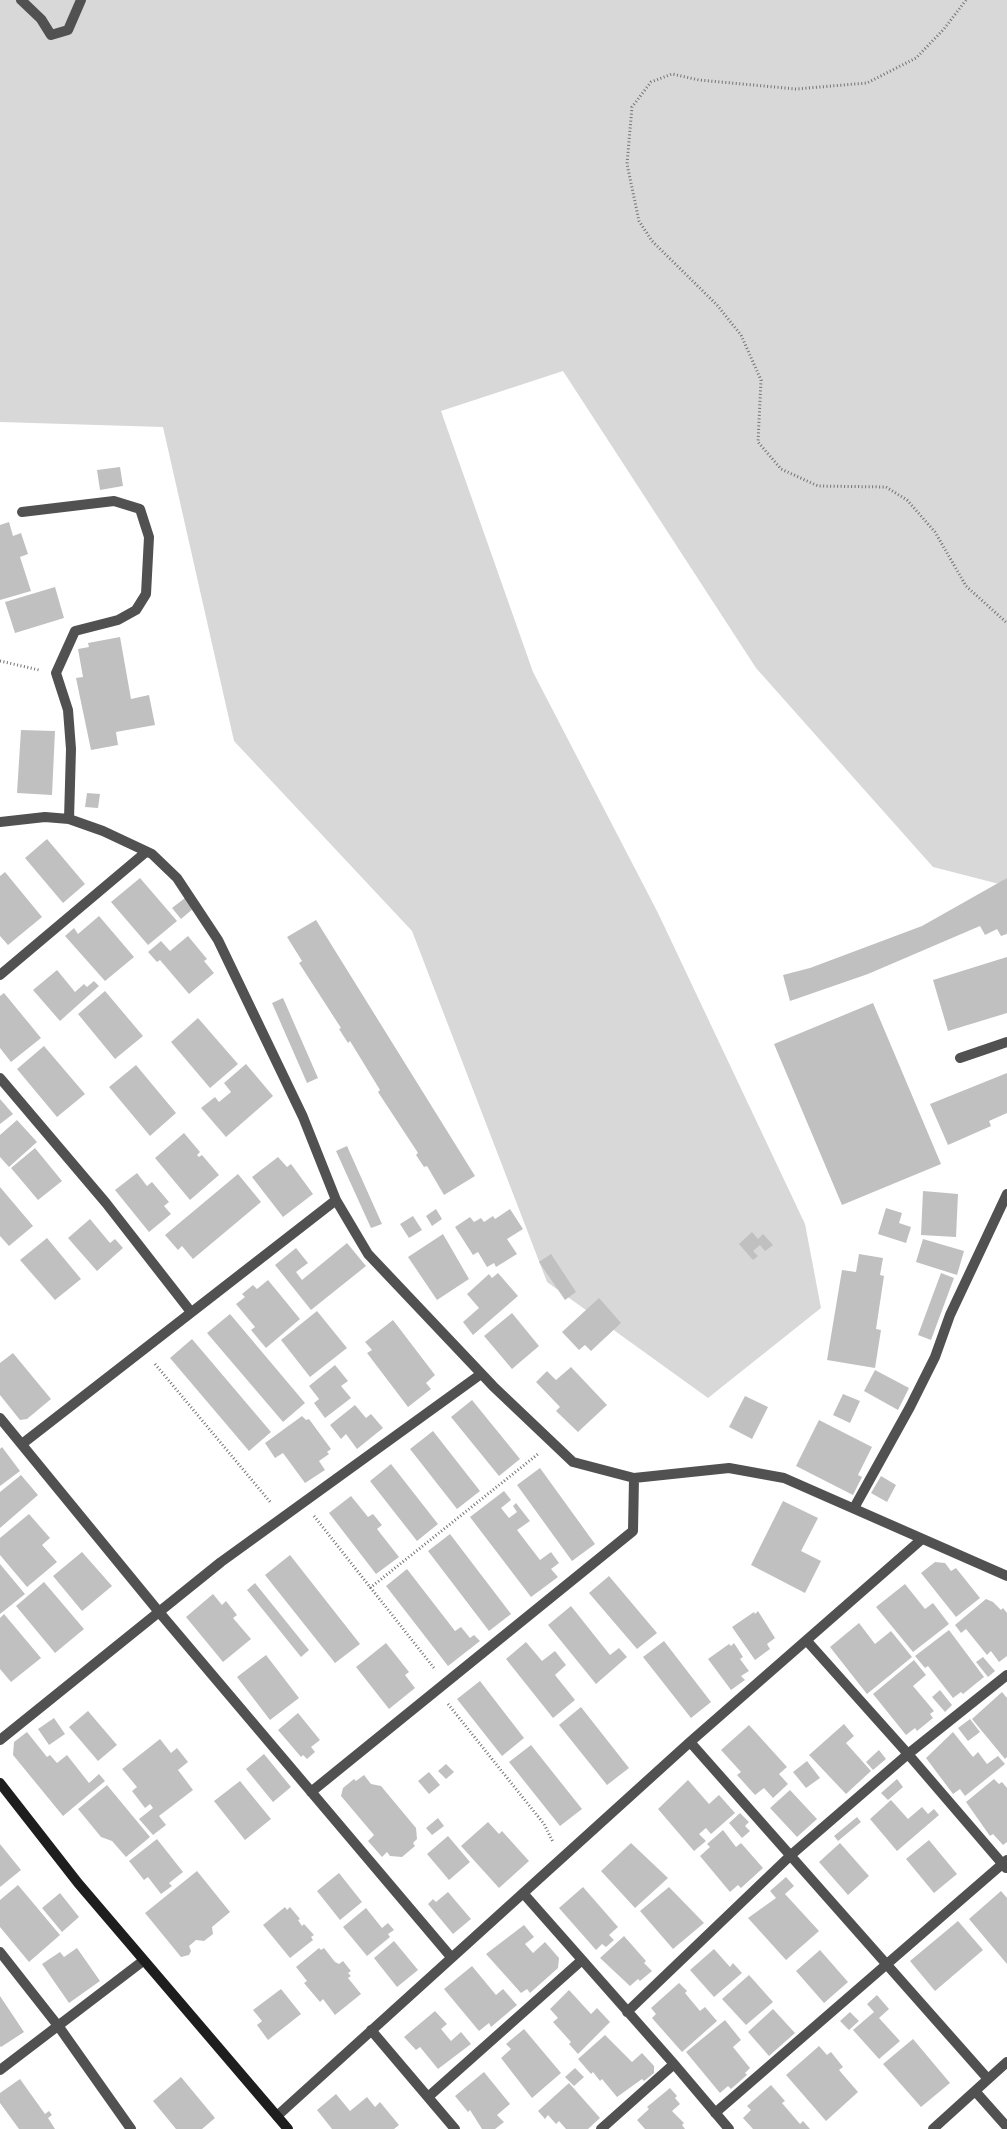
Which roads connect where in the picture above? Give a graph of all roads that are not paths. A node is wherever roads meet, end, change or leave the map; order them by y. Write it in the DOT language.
graph roads {
  1 [pos="20,0"];
  2 [pos="81,0"];
  3 [pos="22,512"];
  4 [pos="69,819"];
  5 [pos="0,822"];
  6 [pos="146,852"];
  7 [pos="0,975"];
  8 [pos="1007,1042"];
  9 [pos="960,1058"];
  10 [pos="0,1078"];
  11 [pos="1007,1194"];
  12 [pos="336,1200"];
  13 [pos="191,1312"];
  14 [pos="481,1374"];
  15 [pos="0,1418"];
  16 [pos="22,1444"];
  17 [pos="634,1478"];
  18 [pos="854,1508"];
  19 [pos="922,1539"];
  20 [pos="1007,1576"];
  21 [pos="159,1612"];
  22 [pos="807,1641"];
  23 [pos="1007,1675"];
  24 [pos="0,1740"];
  25 [pos="690,1742"];
  26 [pos="908,1754"];
  27 [pos="0,1783"];
  28 [pos="311,1792"];
  29 [pos="791,1855"];
  30 [pos="1006,1864"];
  31 [pos="523,1893"];
  32 [pos="0,1952"];
  33 [pos="451,1957"];
  34 [pos="582,1960"];
  35 [pos="144,1961"];
  36 [pos="888,1965"];
  37 [pos="627,2012"];
  38 [pos="59,2027"];
  39 [pos="371,2030"];
  40 [pos="1007,2062"];
  41 [pos="674,2064"];
  42 [pos="0,2070"];
  43 [pos="988,2079"];
  44 [pos="975,2091"];
  45 [pos="428,2097"];
  46 [pos="715,2113"];
  47 [pos="277,2116"];
  48 [pos="1007,2127"];
  49 [pos="131,2129"];
  50 [pos="288,2129"];
  51 [pos="455,2129"];
  52 [pos="601,2129"];
  53 [pos="729,2129"];
  54 [pos="933,2129"];
  1 -- 2 [label="street"];
  3 -- 4 [label="street"];
  4 -- 5 [label="street"];
  4 -- 6 [label="street"];
  6 -- 7 [label="street"];
  6 -- 12 [label="street"];
  8 -- 9 [label="street"];
  10 -- 13 [label="street"];
  11 -- 18 [label="street"];
  12 -- 13 [label="street"];
  12 -- 14 [label="street"];
  13 -- 16 [label="street"];
  14 -- 17 [label="street"];
  14 -- 21 [label="street"];
  15 -- 16 [label="street"];
  16 -- 21 [label="street"];
  17 -- 18 [label="street"];
  17 -- 28 [label="street"];
  18 -- 19 [label="street"];
  19 -- 20 [label="street"];
  19 -- 22 [label="street"];
  21 -- 24 [label="street"];
  21 -- 28 [label="street"];
  22 -- 25 [label="street"];
  22 -- 26 [label="street"];
  23 -- 26 [label="street"];
  25 -- 29 [label="street"];
  25 -- 31 [label="street"];
  26 -- 29 [label="street"];
  26 -- 30 [label="street"];
  27 -- 35 [label="street"];
  28 -- 33 [label="street"];
  29 -- 36 [label="street"];
  29 -- 37 [label="street"];
  30 -- 36 [label="street"];
  31 -- 33 [label="street"];
  31 -- 34 [label="street"];
  32 -- 38 [label="street"];
  33 -- 39 [label="street"];
  34 -- 37 [label="street"];
  34 -- 45 [label="street"];
  35 -- 38 [label="street"];
  35 -- 47 [label="street"];
  36 -- 43 [label="street"];
  36 -- 46 [label="street"];
  37 -- 41 [label="street"];
  38 -- 42 [label="street"];
  38 -- 49 [label="street"];
  39 -- 45 [label="street"];
  39 -- 47 [label="street"];
  40 -- 43 [label="street"];
  41 -- 46 [label="street"];
  41 -- 52 [label="street"];
  43 -- 44 [label="street"];
  44 -- 48 [label="street"];
  44 -- 54 [label="street"];
  45 -- 51 [label="street"];
  46 -- 53 [label="street"];
  47 -- 50 [label="street"];
}
